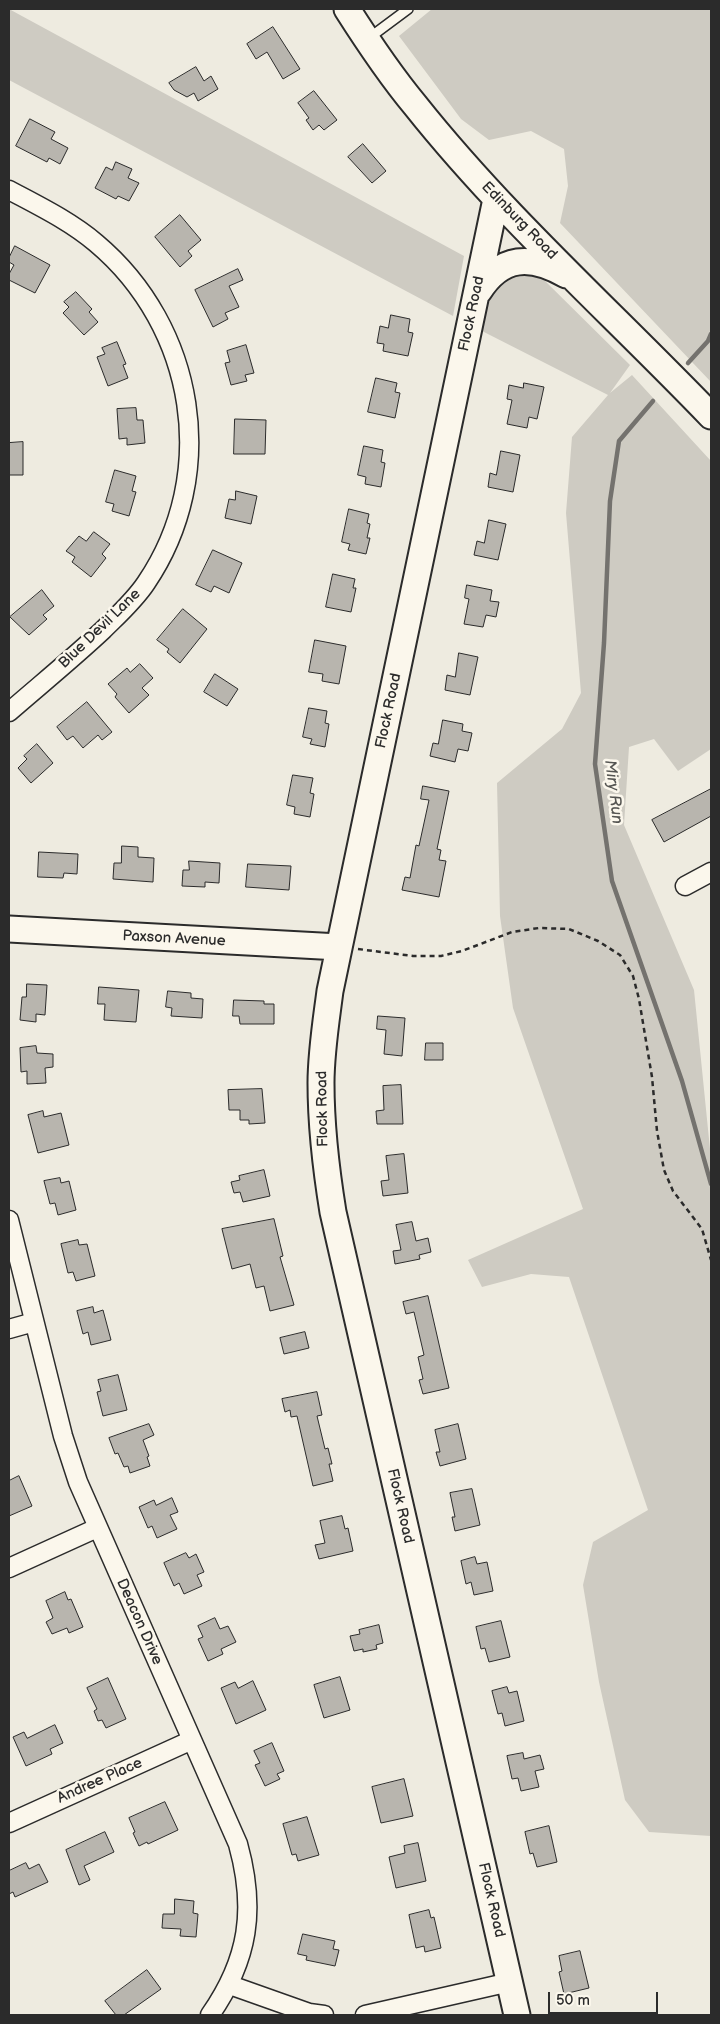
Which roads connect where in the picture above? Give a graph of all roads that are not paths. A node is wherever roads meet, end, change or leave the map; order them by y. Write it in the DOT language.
graph roads {
  1 [pos="348,9"];
  2 [pos="408,9"];
  3 [pos="367,40"];
  4 [pos="9,190"];
  5 [pos="496,199"];
  6 [pos="578,282"];
  7 [pos="477,293"];
  8 [pos="711,416"];
  9 [pos="9,712"];
  10 [pos="711,872"];
  11 [pos="685,886"];
  12 [pos="9,929"];
  13 [pos="339,947"];
  14 [pos="9,1220"];
  15 [pos="34,1322"];
  16 [pos="9,1329"];
  17 [pos="98,1528"];
  18 [pos="9,1568"];
  19 [pos="192,1740"];
  20 [pos="9,1823"];
  21 [pos="510,1982"];
  22 [pos="230,1984"];
  23 [pos="210,2015"];
  24 [pos="324,2015"];
  25 [pos="365,2015"];
  26 [pos="517,2015"];
  1 -- 3 [label="main road, Edinburg Road"];
  2 -- 3 [label="lane"];
  3 -- 5 [label="main road, Edinburg Road"];
  4 -- 9 [label="street, Blue Devil Lane"];
  5 -- 6 [label="main road, Edinburg Road"];
  5 -- 7 [label="main road, Flock Road"];
  6 -- 7 [label="main road"];
  6 -- 8 [label="main road, Edinburg Road"];
  7 -- 13 [label="main road, Flock Road"];
  10 -- 11 [label="street"];
  12 -- 13 [label="main road, Paxson Avenue"];
  13 -- 21 [label="main road, Flock Road"];
  14 -- 15 [label="street, Deacon Drive"];
  15 -- 16 [label="street"];
  15 -- 17 [label="street, Deacon Drive"];
  17 -- 18 [label="street"];
  17 -- 19 [label="street, Deacon Drive"];
  19 -- 20 [label="street, Andree Place"];
  19 -- 22 [label="street, Deacon Drive"];
  21 -- 25 [label="street"];
  21 -- 26 [label="main road, Flock Road"];
  22 -- 23 [label="street, Deacon Drive"];
  22 -- 24 [label="street"];
}
